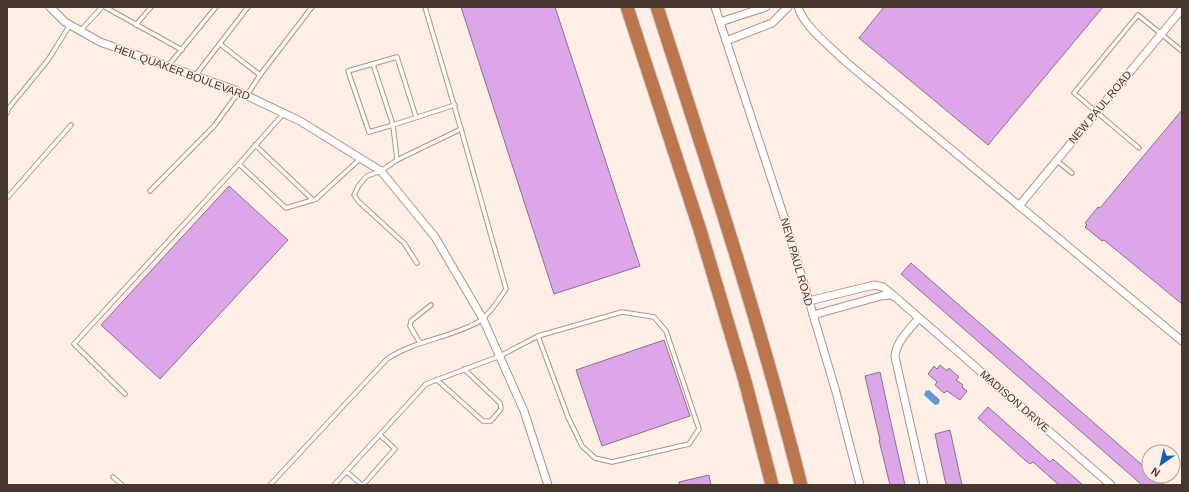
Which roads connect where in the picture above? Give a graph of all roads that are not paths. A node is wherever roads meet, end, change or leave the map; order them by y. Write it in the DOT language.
graph roads {
  1 [pos="50,7"];
  2 [pos="104,7"];
  3 [pos="151,7"];
  4 [pos="216,7"];
  5 [pos="248,7"];
  6 [pos="312,7"];
  7 [pos="425,7"];
  8 [pos="627,7"];
  9 [pos="657,7"];
  10 [pos="715,7"];
  11 [pos="766,7"];
  12 [pos="788,7"];
  13 [pos="798,7"];
  14 [pos="1182,9"];
  15 [pos="720,22"];
  16 [pos="70,25"];
  17 [pos="136,25"];
  18 [pos="80,30"];
  19 [pos="1161,34"];
  20 [pos="726,41"];
  21 [pos="220,44"];
  22 [pos="182,50"];
  23 [pos="1182,51"];
  24 [pos="373,64"];
  25 [pos="168,66"];
  26 [pos="260,75"];
  27 [pos="195,76"];
  28 [pos="239,92"];
  29 [pos="247,95"];
  30 [pos="455,105"];
  31 [pos="7,113"];
  32 [pos="284,113"];
  33 [pos="1096,113"];
  34 [pos="416,117"];
  35 [pos="71,125"];
  36 [pos="393,125"];
  37 [pos="461,129"];
  38 [pos="255,145"];
  39 [pos="1139,148"];
  40 [pos="361,158"];
  41 [pos="397,160"];
  42 [pos="1056,160"];
  43 [pos="239,164"];
  44 [pos="381,170"];
  45 [pos="1072,173"];
  46 [pos="150,191"];
  47 [pos="7,198"];
  48 [pos="313,200"];
  49 [pos="1019,206"];
  50 [pos="417,263"];
  51 [pos="846,291"];
  52 [pos="894,296"];
  53 [pos="809,301"];
  54 [pos="850,304"];
  55 [pos="431,305"];
  56 [pos="813,315"];
  57 [pos="919,318"];
  58 [pos="483,319"];
  59 [pos="538,336"];
  60 [pos="1182,341"];
  61 [pos="420,343"];
  62 [pos="500,356"];
  63 [pos="464,369"];
  64 [pos="437,380"];
  65 [pos="125,394"];
  66 [pos="380,435"];
  67 [pos="347,472"];
  68 [pos="114,477"];
  69 [pos="122,485"];
  70 [pos="270,485"];
  71 [pos="334,485"];
  72 [pos="363,485"];
  73 [pos="548,485"];
  74 [pos="772,485"];
  75 [pos="801,485"];
  76 [pos="860,485"];
  77 [pos="924,485"];
  78 [pos="1111,485"];
  1 -- 16 [label="street, HEIL QUAKER BOULEVARD"];
  2 -- 17 [label="lane"];
  2 -- 18 [label="lane"];
  3 -- 17 [label="lane"];
  4 -- 22 [label="lane"];
  5 -- 21 [label="lane"];
  6 -- 26 [label="lane"];
  7 -- 30 [label="lane"];
  8 -- 74 [label="highway"];
  9 -- 75 [label="highway"];
  10 -- 15 [label="street, NEW PAUL ROAD"];
  11 -- 15 [label="street"];
  12 -- 20 [label="street"];
  13 -- 49 [label="street"];
  14 -- 19 [label="street, NEW PAUL ROAD"];
  15 -- 20 [label="street, NEW PAUL ROAD"];
  16 -- 18 [label="street, HEIL QUAKER BOULEVARD"];
  16 -- 31 [label="lane"];
  17 -- 22 [label="lane"];
  18 -- 25 [label="street, HEIL QUAKER BOULEVARD"];
  19 -- 23 [label="lane"];
  19 -- 33 [label="street, NEW PAUL ROAD"];
  19 -- 33 [label="lane"];
  20 -- 53 [label="street, NEW PAUL ROAD"];
  21 -- 26 [label="lane"];
  21 -- 27 [label="lane"];
  22 -- 25 [label="lane"];
  24 -- 34 [label="lane"];
  24 -- 36 [label="lane"];
  24 -- 36 [label="lane"];
  25 -- 27 [label="street, HEIL QUAKER BOULEVARD"];
  26 -- 29 [label="lane"];
  27 -- 28 [label="street, HEIL QUAKER BOULEVARD"];
  28 -- 29 [label="street, HEIL QUAKER BOULEVARD"];
  28 -- 46 [label="lane"];
  29 -- 32 [label="street, HEIL QUAKER BOULEVARD"];
  30 -- 34 [label="lane"];
  30 -- 37 [label="lane"];
  32 -- 38 [label="lane"];
  32 -- 40 [label="street, HEIL QUAKER BOULEVARD"];
  33 -- 39 [label="lane"];
  33 -- 42 [label="street, NEW PAUL ROAD"];
  34 -- 36 [label="lane"];
  35 -- 47 [label="lane"];
  36 -- 41 [label="lane"];
  37 -- 41 [label="lane"];
  37 -- 58 [label="lane"];
  38 -- 43 [label="lane"];
  38 -- 48 [label="lane"];
  40 -- 44 [label="street, HEIL QUAKER BOULEVARD"];
  40 -- 48 [label="lane"];
  41 -- 44 [label="lane"];
  42 -- 45 [label="lane"];
  42 -- 49 [label="street, NEW PAUL ROAD"];
  43 -- 48 [label="lane"];
  43 -- 65 [label="lane"];
  44 -- 50 [label="lane"];
  44 -- 58 [label="street, HEIL QUAKER BOULEVARD"];
  49 -- 60 [label="street"];
  51 -- 52 [label="street, MADISON DRIVE"];
  51 -- 53 [label="street, MADISON DRIVE"];
  51 -- 54 [label="street"];
  52 -- 54 [label="street"];
  52 -- 57 [label="street, MADISON DRIVE"];
  53 -- 56 [label="street, NEW PAUL ROAD"];
  54 -- 56 [label="street"];
  55 -- 61 [label="lane"];
  56 -- 76 [label="street, NEW PAUL ROAD"];
  57 -- 77 [label="street"];
  57 -- 78 [label="street, MADISON DRIVE"];
  58 -- 61 [label="lane"];
  58 -- 62 [label="street, HEIL QUAKER BOULEVARD"];
  59 -- 59 [label="lane"];
  59 -- 62 [label="lane"];
  61 -- 70 [label="lane"];
  62 -- 63 [label="lane"];
  62 -- 73 [label="street, HEIL QUAKER BOULEVARD"];
  63 -- 64 [label="lane"];
  63 -- 64 [label="lane"];
  64 -- 66 [label="lane"];
  66 -- 67 [label="lane"];
  66 -- 72 [label="lane"];
  67 -- 71 [label="lane"];
  67 -- 72 [label="lane"];
  68 -- 69 [label="lane"];
}
